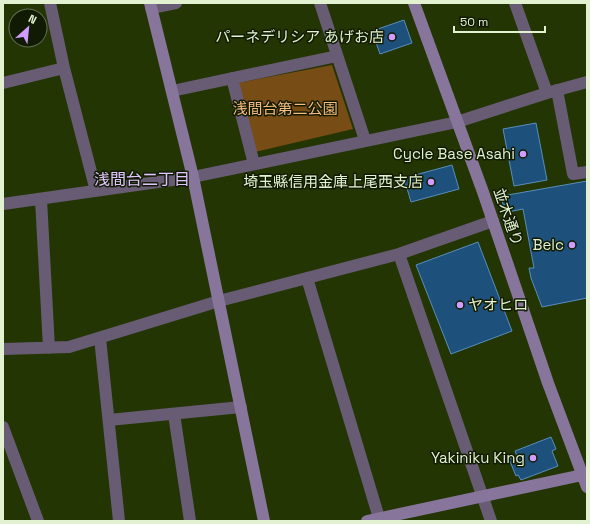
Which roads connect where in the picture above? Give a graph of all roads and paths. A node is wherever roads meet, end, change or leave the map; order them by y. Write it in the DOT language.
graph roads {
  1 [pos="50,3"];
  2 [pos="176,3"];
  3 [pos="320,3"];
  4 [pos="414,3"];
  5 [pos="515,3"];
  6 [pos="151,6"];
  7 [pos="337,56"];
  8 [pos="64,68"];
  9 [pos="232,78"];
  10 [pos="587,82"];
  11 [pos="3,83"];
  12 [pos="172,91"];
  13 [pos="552,92"];
  14 [pos="457,122"];
  15 [pos="365,140"];
  16 [pos="254,164"];
  17 [pos="587,172"];
  18 [pos="193,177"];
  19 [pos="96,191"];
  20 [pos="41,199"];
  21 [pos="3,204"];
  22 [pos="493,221"];
  23 [pos="399,254"];
  24 [pos="307,278"];
  25 [pos="219,301"];
  26 [pos="100,338"];
  27 [pos="49,348"];
  28 [pos="3,349"];
  29 [pos="241,407"];
  30 [pos="174,414"];
  31 [pos="109,420"];
  32 [pos="3,427"];
  33 [pos="585,474"];
  34 [pos="587,487"];
  35 [pos="482,496"];
  36 [pos="373,520"];
  37 [pos="38,521"];
  38 [pos="119,521"];
  39 [pos="190,521"];
  40 [pos="264,521"];
  41 [pos="491,521"];
  1 -- 8 [label="street"];
  2 -- 6 [label="street"];
  3 -- 7 [label="street"];
  4 -- 14 [label="street, 並木通り"];
  5 -- 13 [label="street"];
  6 -- 12 [label="street"];
  7 -- 9 [label="street"];
  7 -- 15 [label="street"];
  8 -- 11 [label="street"];
  8 -- 19 [label="street"];
  9 -- 12 [label="street"];
  9 -- 16 [label="street"];
  10 -- 13 [label="street"];
  12 -- 18 [label="street"];
  13 -- 14 [label="street"];
  13 -- 17 [label="street"];
  14 -- 15 [label="street"];
  14 -- 22 [label="street, 並木通り"];
  15 -- 16 [label="street"];
  16 -- 18 [label="street"];
  18 -- 19 [label="street"];
  18 -- 25 [label="street"];
  19 -- 20 [label="street"];
  20 -- 21 [label="street"];
  20 -- 27 [label="street"];
  22 -- 23 [label="street"];
  22 -- 33 [label="street, 並木通り"];
  23 -- 24 [label="street"];
  23 -- 35 [label="street"];
  24 -- 25 [label="street"];
  24 -- 36 [label="street"];
  25 -- 26 [label="street"];
  25 -- 29 [label="street"];
  26 -- 27 [label="street"];
  26 -- 31 [label="street"];
  27 -- 28 [label="street"];
  29 -- 30 [label="street"];
  29 -- 40 [label="street"];
  30 -- 31 [label="street"];
  30 -- 39 [label="street"];
  31 -- 38 [label="street"];
  32 -- 37 [label="street"];
  33 -- 34 [label="street, 並木通り"];
  33 -- 35 [label="street"];
  35 -- 36 [label="street"];
  35 -- 41 [label="street"];
}
